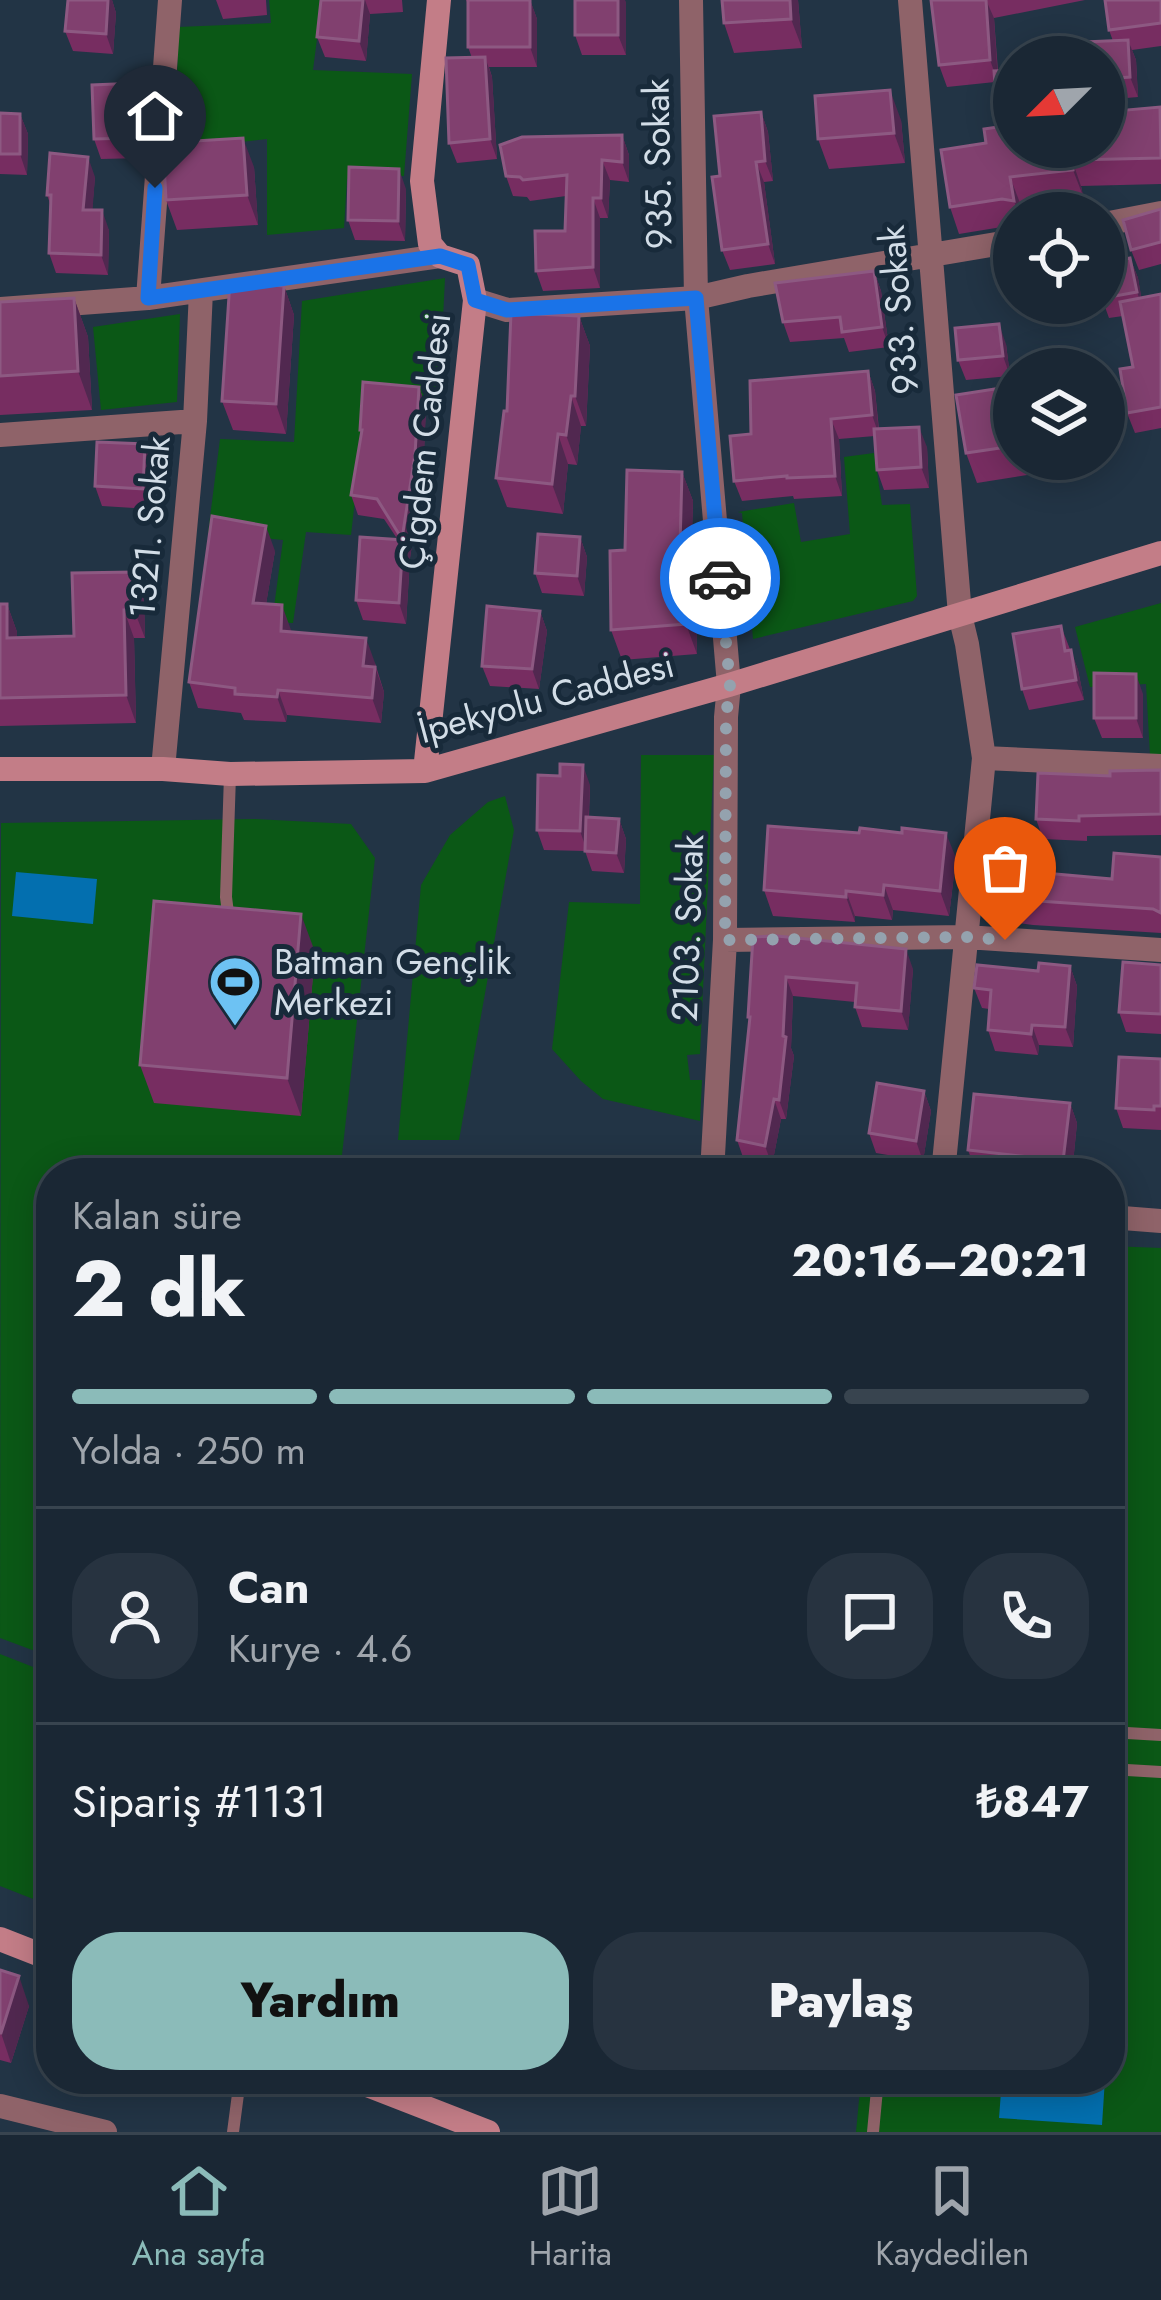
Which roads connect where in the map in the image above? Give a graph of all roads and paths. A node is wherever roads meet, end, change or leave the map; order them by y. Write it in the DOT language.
graph roads {
  1 [pos="170,0"];
  2 [pos="440,0"];
  3 [pos="691,0"];
  4 [pos="910,0"];
  5 [pos="1161,214"];
  6 [pos="1125,220"];
  7 [pos="993,245"];
  8 [pos="440,256"];
  9 [pos="929,257"];
  10 [pos="201,291"];
  11 [pos="148,298"];
  12 [pos="696,298"];
  13 [pos="475,300"];
  14 [pos="0,309"];
  15 [pos="195,421"];
  16 [pos="0,435"];
  17 [pos="1161,553"];
  18 [pos="960,615"];
  19 [pos="730,685"];
  20 [pos="985,758"];
  21 [pos="1161,766"];
  22 [pos="0,769"];
  23 [pos="163,770"];
  24 [pos="425,771"];
  25 [pos="230,774"];
  26 [pos="242,920"];
  27 [pos="966,937"];
  28 [pos="725,940"];
  29 [pos="1161,950"];
  30 [pos="713,1158"];
  31 [pos="944,1158"];
  32 [pos="1125,1218"];
  33 [pos="1161,1222"];
  34 [pos="1125,1733"];
  35 [pos="1161,1735"];
  36 [pos="1125,1770"];
  37 [pos="1161,1772"];
  38 [pos="0,1939"];
  39 [pos="36,1953"];
  40 [pos="238,2094"];
  41 [pos="390,2094"];
  42 [pos="877,2094"];
  43 [pos="0,2105"];
  44 [pos="105,2132"];
  45 [pos="233,2132"];
  46 [pos="488,2132"];
  47 [pos="873,2132"];
  1 -- 11 [label="street"];
  2 -- 8 [label="street, Çigdem Caddesi"];
  3 -- 12 [label="street, 935. Sokak"];
  4 -- 9 [label="street, 933. Sokak"];
  5 -- 6 [label="street"];
  7 -- 9 [label="street"];
  8 -- 10 [label="street"];
  8 -- 13 [label="street, Çigdem Caddesi"];
  9 -- 12 [label="street"];
  9 -- 18 [label="street, 933. Sokak"];
  10 -- 11 [label="street"];
  10 -- 15 [label="street, 1321. Sokak"];
  11 -- 14 [label="street"];
  12 -- 13 [label="street"];
  12 -- 19 [label="street, 935. Sokak"];
  13 -- 24 [label="street, Çigdem Caddesi"];
  15 -- 16 [label="street"];
  15 -- 23 [label="street, 1321. Sokak"];
  17 -- 18 [label="street, İpekyolu Caddesi"];
  18 -- 19 [label="street, İpekyolu Caddesi"];
  18 -- 20 [label="street, 933. Sokak"];
  19 -- 24 [label="street, İpekyolu Caddesi"];
  19 -- 28 [label="street, 2103. Sokak"];
  20 -- 21 [label="street"];
  20 -- 27 [label="street, 933. Sokak"];
  22 -- 23 [label="street, İpekyolu Caddesi"];
  23 -- 25 [label="street, İpekyolu Caddesi"];
  24 -- 25 [label="street, İpekyolu Caddesi"];
  25 -- 26 [label="lane"];
  27 -- 28 [label="street"];
  27 -- 29 [label="street"];
  27 -- 31 [label="street, 933. Sokak"];
  28 -- 30 [label="street, 2103. Sokak"];
  32 -- 33 [label="street"];
  34 -- 35 [label="lane"];
  36 -- 37 [label="lane"];
  38 -- 39 [label="street"];
  40 -- 45 [label="lane"];
  41 -- 46 [label="street"];
  42 -- 47 [label="lane"];
  43 -- 44 [label="street"];
}
